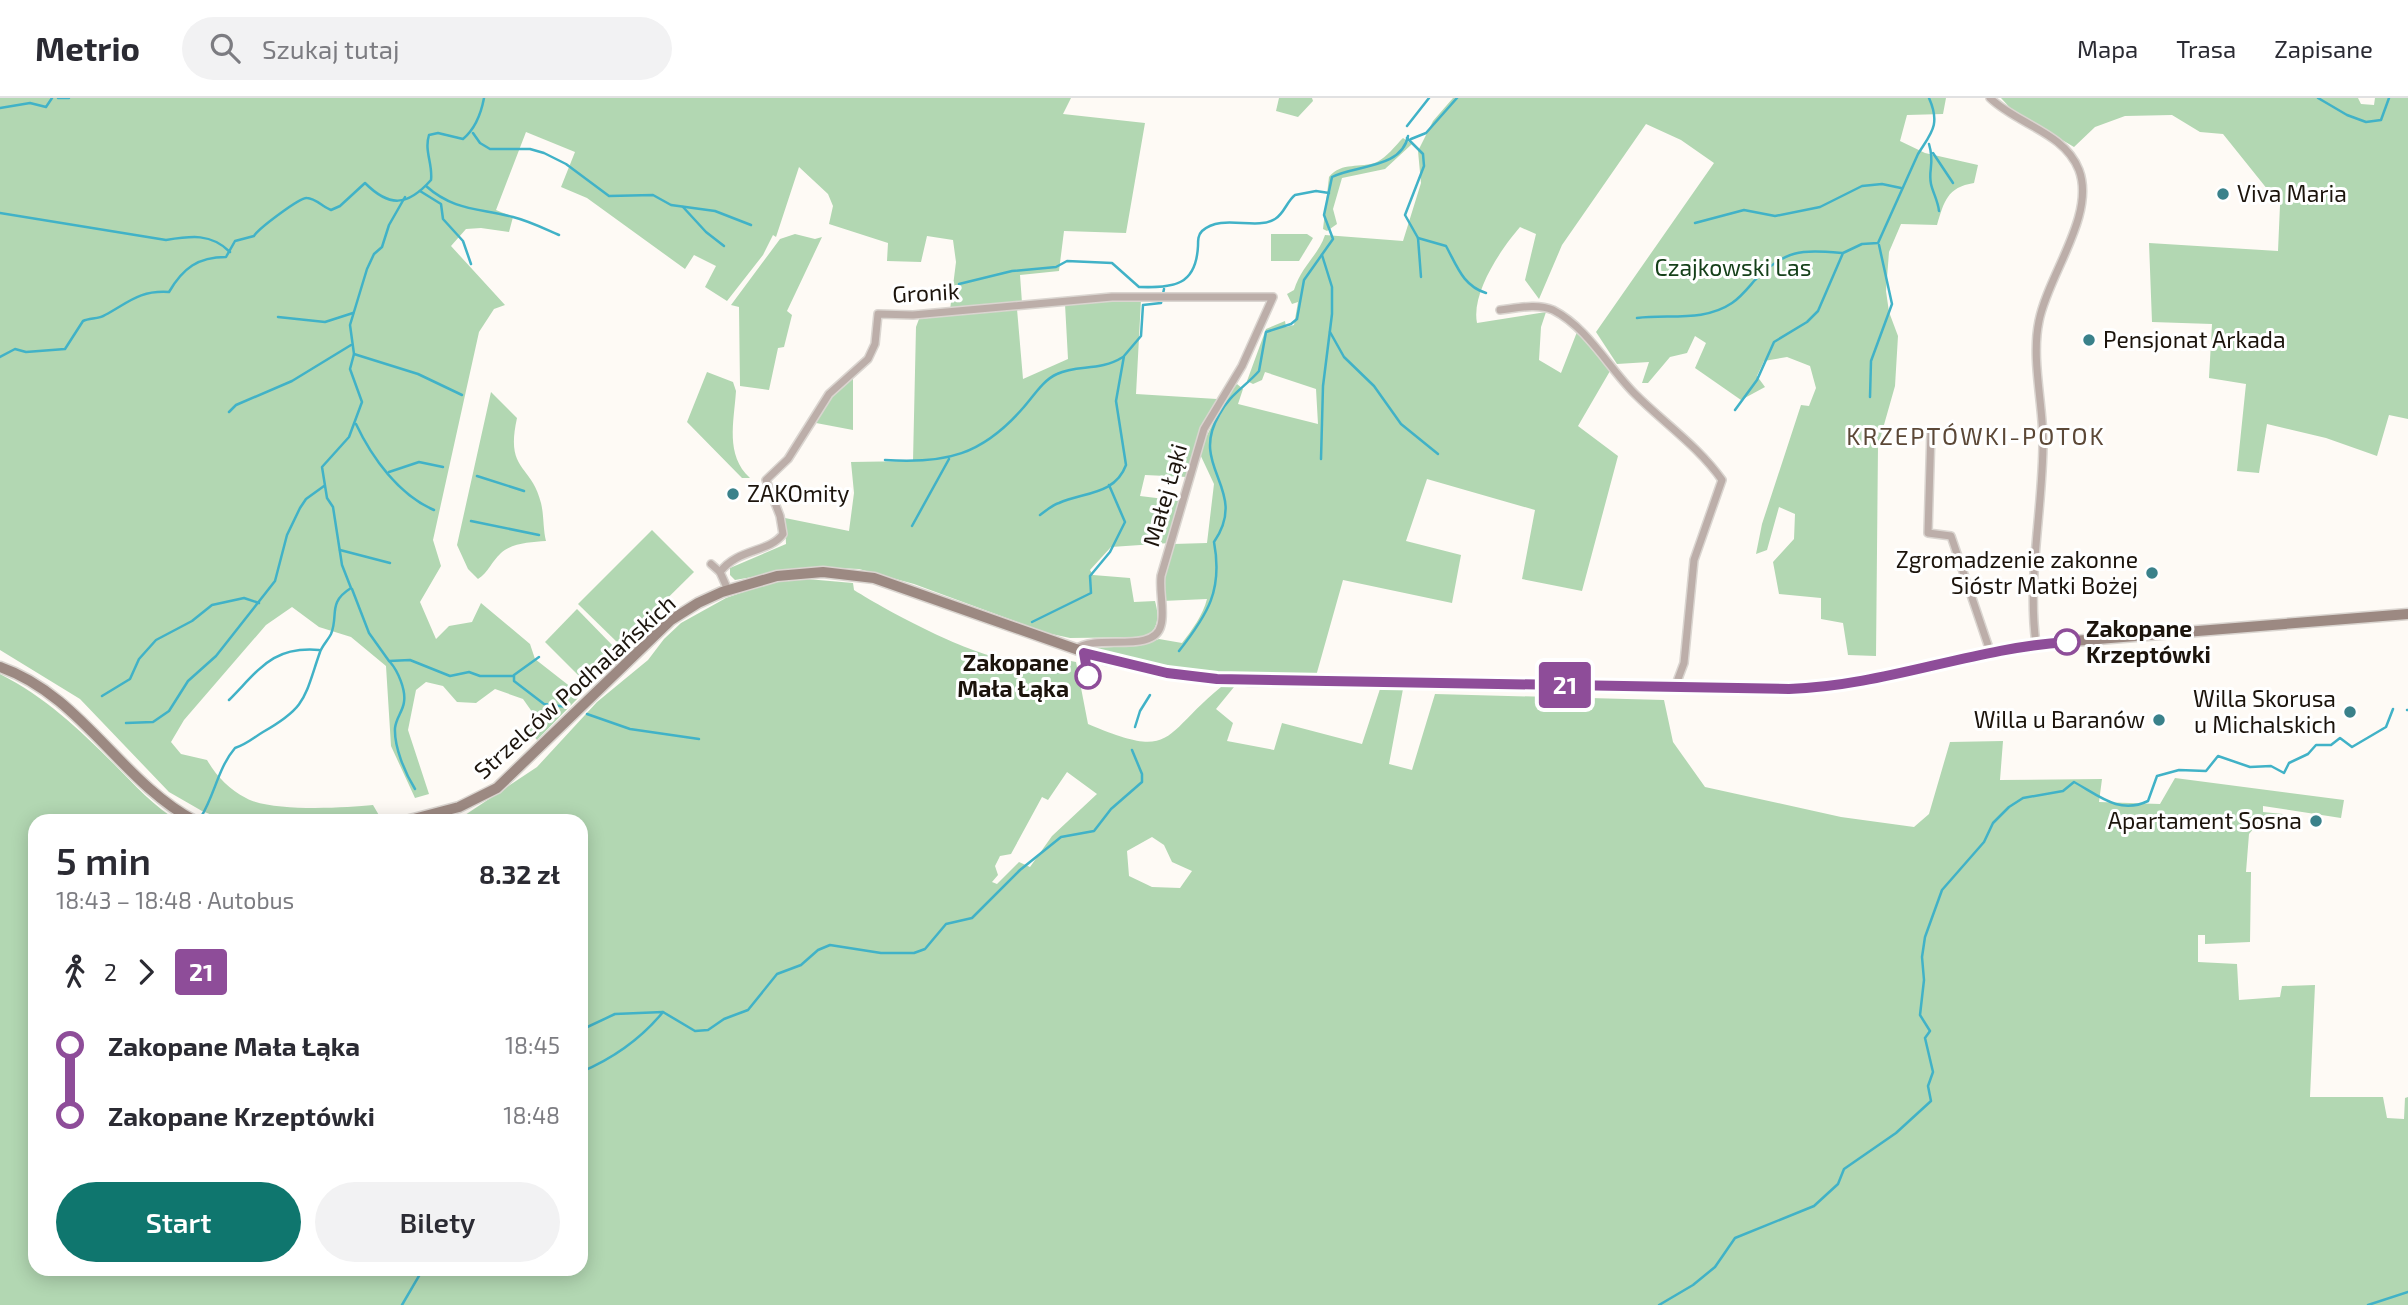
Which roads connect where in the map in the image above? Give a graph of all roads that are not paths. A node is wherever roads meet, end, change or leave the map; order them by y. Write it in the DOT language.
graph roads {
  1 [pos="1990,98"];
  2 [pos="1273,297"];
  3 [pos="1500,310"];
  4 [pos="1931,430"];
  5 [pos="711,564"];
  6 [pos="720,572"];
  7 [pos="728,590"];
  8 [pos="2408,614"];
  9 [pos="2036,644"];
  10 [pos="1076,649"];
  11 [pos="1990,651"];
  12 [pos="0,667"];
  13 [pos="1675,687"];
  14 [pos="184,814"];
  15 [pos="432,814"];
  1 -- 9 [label="street"];
  2 -- 6 [label="street, Gronik"];
  2 -- 10 [label="street, Małej Łąki"];
  3 -- 13 [label="street"];
  4 -- 11 [label="street"];
  5 -- 6 [label="street"];
  6 -- 7 [label="street"];
  7 -- 10 [label="main road, Strzelców Podhalańskich"];
  7 -- 15 [label="main road, Strzelców Podhalańskich"];
  8 -- 9 [label="main road, Strzelców Podhalańskich"];
  9 -- 11 [label="main road, Strzelców Podhalańskich"];
  10 -- 13 [label="main road, Strzelców Podhalańskich"];
  11 -- 13 [label="main road, Strzelców Podhalańskich"];
  12 -- 14 [label="main road"];
}
